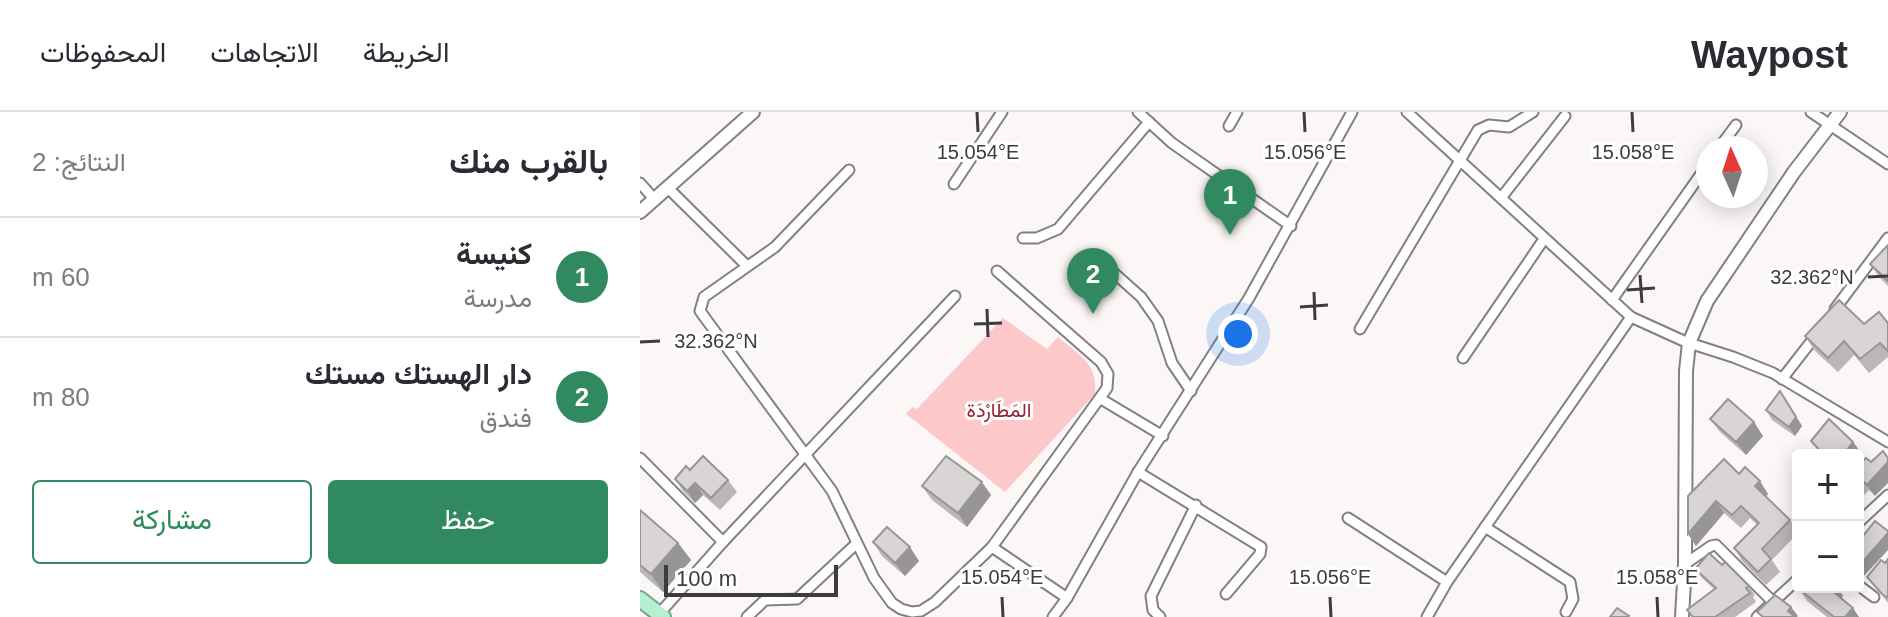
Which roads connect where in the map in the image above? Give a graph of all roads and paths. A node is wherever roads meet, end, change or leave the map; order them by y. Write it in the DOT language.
graph roads {
  1 [pos="753,112"];
  2 [pos="1002,112"];
  3 [pos="1138,112"];
  4 [pos="1237,112"];
  5 [pos="1352,112"];
  6 [pos="1407,112"];
  7 [pos="1533,112"];
  8 [pos="1811,112"];
  9 [pos="1840,112"];
  10 [pos="1565,116"];
  11 [pos="1149,122"];
  12 [pos="1736,125"];
  13 [pos="1229,126"];
  14 [pos="1830,126"];
  15 [pos="1728,136"];
  16 [pos="1461,160"];
  17 [pos="1888,164"];
  18 [pos="849,170"];
  19 [pos="1696,181"];
  20 [pos="640,183"];
  21 [pos="954,184"];
  22 [pos="668,188"];
  23 [pos="1501,198"];
  24 [pos="655,200"];
  25 [pos="640,212"];
  26 [pos="1291,226"];
  27 [pos="1023,238"];
  28 [pos="1888,238"];
  29 [pos="1544,239"];
  30 [pos="1104,264"];
  31 [pos="746,265"];
  32 [pos="997,271"];
  33 [pos="955,296"];
  34 [pos="1612,300"];
  35 [pos="1631,317"];
  36 [pos="1360,329"];
  37 [pos="1689,343"];
  38 [pos="1463,358"];
  39 [pos="1782,379"];
  40 [pos="1191,391"];
  41 [pos="1101,399"];
  42 [pos="1163,436"];
  43 [pos="1888,442"];
  44 [pos="806,453"];
  45 [pos="640,458"];
  46 [pos="1138,472"];
  47 [pos="1888,495"];
  48 [pos="1196,505"];
  49 [pos="1348,518"];
  50 [pos="1860,521"];
  51 [pos="1485,527"];
  52 [pos="723,542"];
  53 [pos="856,544"];
  54 [pos="992,547"];
  55 [pos="1685,564"];
  56 [pos="1447,582"];
  57 [pos="1792,585"];
  58 [pos="1864,590"];
  59 [pos="1226,594"];
  60 [pos="1874,597"];
  61 [pos="1067,598"];
  62 [pos="640,599"];
  63 [pos="1773,602"];
  64 [pos="1566,612"];
  65 [pos="661,615"];
  66 [pos="747,617"];
  67 [pos="1053,617"];
  68 [pos="1160,617"];
  69 [pos="1427,617"];
  70 [pos="1682,617"];
  71 [pos="1757,617"];
  1 -- 22 [label="street"];
  2 -- 21 [label="street"];
  3 -- 11 [label="street"];
  4 -- 13 [label="street"];
  5 -- 26 [label="street"];
  6 -- 16 [label="street"];
  7 -- 16 [label="street"];
  8 -- 14 [label="street"];
  9 -- 14 [label="street"];
  10 -- 23 [label="street"];
  11 -- 26 [label="street"];
  11 -- 27 [label="street"];
  12 -- 15 [label="street"];
  14 -- 17 [label="street"];
  14 -- 37 [label="street"];
  16 -- 23 [label="street"];
  16 -- 36 [label="street"];
  18 -- 31 [label="street"];
  19 -- 34 [label="street"];
  20 -- 24 [label="street"];
  22 -- 24 [label="street"];
  22 -- 31 [label="street"];
  23 -- 29 [label="street"];
  24 -- 25 [label="street"];
  26 -- 40 [label="street"];
  28 -- 39 [label="street"];
  29 -- 34 [label="street"];
  29 -- 38 [label="street"];
  30 -- 40 [label="street"];
  31 -- 44 [label="street"];
  32 -- 41 [label="street"];
  33 -- 44 [label="street"];
  34 -- 35 [label="street"];
  35 -- 37 [label="street"];
  35 -- 51 [label="street"];
  37 -- 39 [label="street"];
  37 -- 55 [label="street"];
  39 -- 43 [label="street"];
  40 -- 42 [label="street"];
  41 -- 42 [label="street"];
  41 -- 54 [label="street"];
  42 -- 46 [label="street"];
  44 -- 52 [label="street"];
  44 -- 53 [label="street"];
  45 -- 52 [label="street"];
  46 -- 48 [label="street"];
  46 -- 61 [label="street"];
  47 -- 50 [label="street"];
  48 -- 59 [label="street"];
  48 -- 68 [label="street"];
  49 -- 56 [label="street"];
  51 -- 56 [label="street"];
  51 -- 64 [label="street"];
  52 -- 65 [label="street"];
  53 -- 54 [label="street"];
  53 -- 66 [label="street"];
  54 -- 61 [label="street"];
  55 -- 63 [label="street"];
  55 -- 70 [label="street"];
  56 -- 69 [label="street"];
  57 -- 63 [label="street"];
  58 -- 60 [label="street"];
  61 -- 67 [label="street"];
  62 -- 65 [label="main road"];
  63 -- 71 [label="street"];
}
